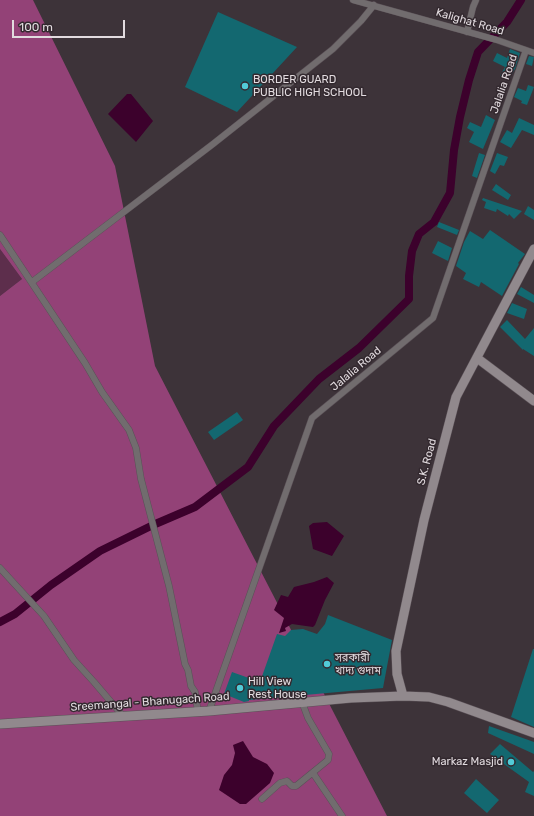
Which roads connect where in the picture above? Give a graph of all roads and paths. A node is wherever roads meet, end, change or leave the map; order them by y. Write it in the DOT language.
graph roads {
  1 [pos="353,0"];
  2 [pos="476,0"];
  3 [pos="374,5"];
  4 [pos="467,32"];
  5 [pos="526,50"];
  6 [pos="534,53"];
  7 [pos="0,235"];
  8 [pos="534,249"];
  9 [pos="32,282"];
  10 [pos="477,358"];
  11 [pos="534,401"];
  12 [pos="0,568"];
  13 [pos="403,696"];
  14 [pos="302,702"];
  15 [pos="209,711"];
  16 [pos="198,712"];
  17 [pos="123,716"];
  18 [pos="0,724"];
  19 [pos="534,734"];
  20 [pos="313,773"];
  21 [pos="262,799"];
  22 [pos="342,816"];
  1 -- 3 [label="street, Kalighat Road"];
  2 -- 4 [label="street"];
  3 -- 4 [label="street, Kalighat Road"];
  3 -- 9 [label="street"];
  4 -- 5 [label="street, Kalighat Road"];
  5 -- 6 [label="street, Kalighat Road"];
  5 -- 15 [label="street, Jalalia Road"];
  7 -- 9 [label="street"];
  8 -- 10 [label="main road, S.K. Road"];
  9 -- 16 [label="street"];
  10 -- 11 [label="main road"];
  10 -- 13 [label="main road, S.K. Road"];
  12 -- 17 [label="street"];
  13 -- 14 [label="main road, Sreemangal - Bhanugach Road"];
  13 -- 19 [label="main road, Sreemangal - Bhanugach Road"];
  14 -- 15 [label="main road, Sreemangal - Bhanugach Road"];
  14 -- 20 [label="street"];
  15 -- 16 [label="main road, Sreemangal - Bhanugach Road"];
  16 -- 17 [label="main road, Sreemangal - Bhanugach Road"];
  17 -- 18 [label="main road, Sreemangal - Bhanugach Road"];
  20 -- 21 [label="street"];
  20 -- 22 [label="street"];
}
